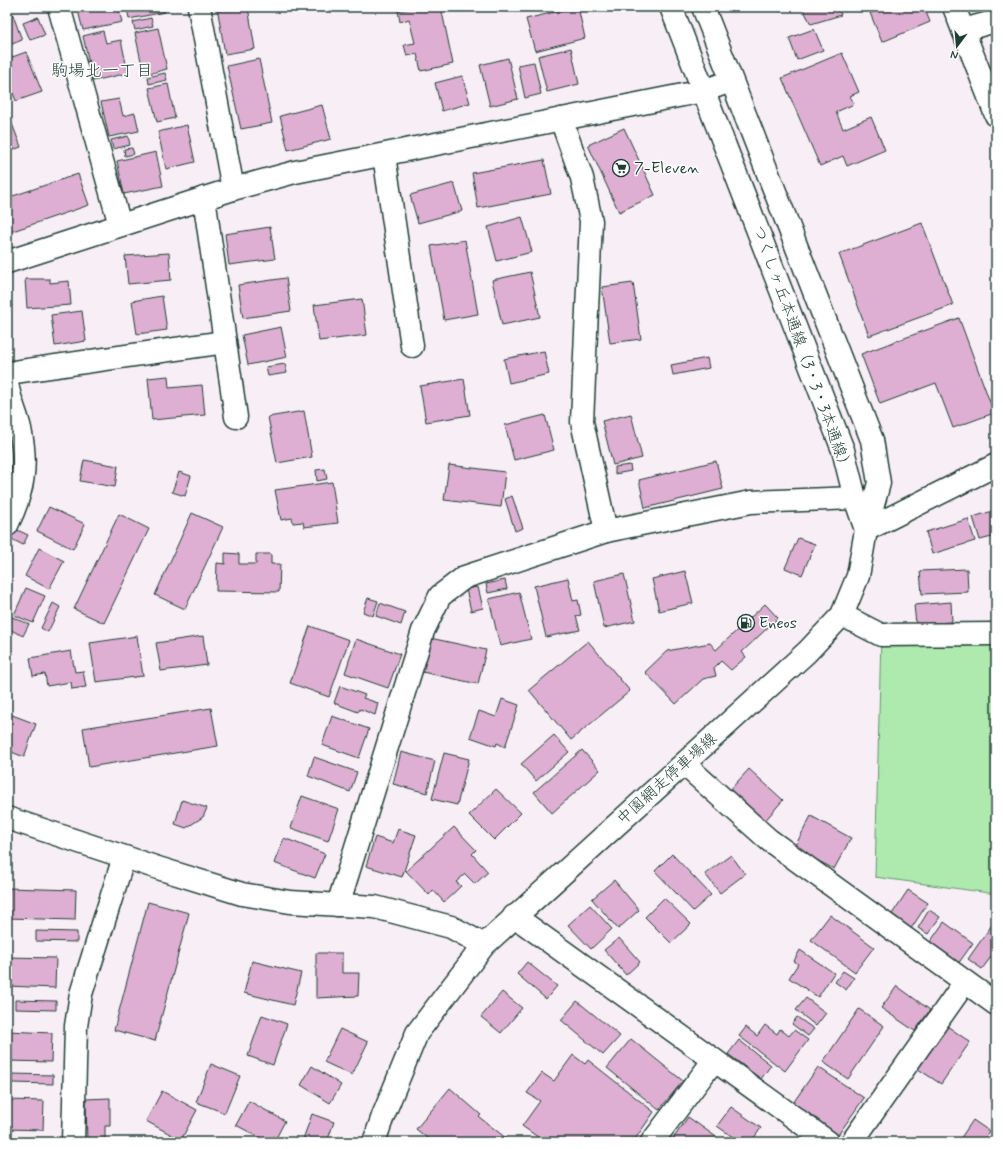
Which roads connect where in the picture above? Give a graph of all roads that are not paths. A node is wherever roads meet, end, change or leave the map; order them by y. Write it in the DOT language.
graph roads {
  1 [pos="59,7"];
  2 [pos="199,7"];
  3 [pos="670,7"];
  4 [pos="703,7"];
  5 [pos="954,7"];
  6 [pos="996,21"];
  7 [pos="963,30"];
  8 [pos="731,81"];
  9 [pos="704,92"];
  10 [pos="996,115"];
  11 [pos="561,119"];
  12 [pos="384,154"];
  13 [pos="233,189"];
  14 [pos="204,198"];
  15 [pos="120,225"];
  16 [pos="7,262"];
  17 [pos="225,342"];
  18 [pos="412,346"];
  19 [pos="7,373"];
  20 [pos="7,381"];
  21 [pos="7,386"];
  22 [pos="236,417"];
  23 [pos="996,465"];
  24 [pos="855,498"];
  25 [pos="7,525"];
  26 [pos="606,530"];
  27 [pos="866,530"];
  28 [pos="842,615"];
  29 [pos="996,634"];
  30 [pos="684,764"];
  31 [pos="7,818"];
  32 [pos="124,857"];
  33 [pos="338,905"];
  34 [pos="514,916"];
  35 [pos="484,945"];
  36 [pos="965,982"];
  37 [pos="996,1004"];
  38 [pos="714,1060"];
  39 [pos="73,1142"];
  40 [pos="374,1142"];
  41 [pos="652,1142"];
  42 [pos="828,1142"];
  43 [pos="852,1142"];
  1 -- 15 [label="street"];
  2 -- 13 [label="street"];
  3 -- 9 [label="street, つくしヶ丘本通線（3・3・3本通線）"];
  4 -- 8 [label="street, つくしヶ丘本通線（3・3・3本通線）"];
  5 -- 7 [label="street"];
  6 -- 7 [label="street"];
  7 -- 10 [label="street"];
  8 -- 9 [label="street"];
  8 -- 27 [label="street, つくしヶ丘本通線（3・3・3本通線）"];
  9 -- 11 [label="street"];
  9 -- 24 [label="street, つくしヶ丘本通線（3・3・3本通線）"];
  11 -- 12 [label="street"];
  11 -- 26 [label="street"];
  12 -- 13 [label="street"];
  12 -- 18 [label="street"];
  13 -- 14 [label="street"];
  14 -- 15 [label="street"];
  14 -- 17 [label="street"];
  15 -- 16 [label="street"];
  17 -- 19 [label="street"];
  17 -- 22 [label="street"];
  20 -- 21 [label="street"];
  21 -- 25 [label="street"];
  23 -- 27 [label="street"];
  24 -- 26 [label="street"];
  24 -- 27 [label="street, つくしヶ丘本通線（3・3・3本通線）"];
  26 -- 33 [label="street"];
  27 -- 28 [label="street, 中園網走停車場線"];
  28 -- 29 [label="street"];
  28 -- 30 [label="street, 中園網走停車場線"];
  30 -- 34 [label="street, 中園網走停車場線"];
  30 -- 36 [label="street"];
  31 -- 32 [label="street"];
  32 -- 33 [label="street"];
  32 -- 39 [label="street"];
  33 -- 35 [label="street"];
  34 -- 35 [label="street, 中園網走停車場線"];
  34 -- 38 [label="street"];
  35 -- 40 [label="street, 中園網走停車場線"];
  36 -- 37 [label="street"];
  36 -- 43 [label="street"];
  38 -- 41 [label="street"];
  38 -- 42 [label="street"];
}
